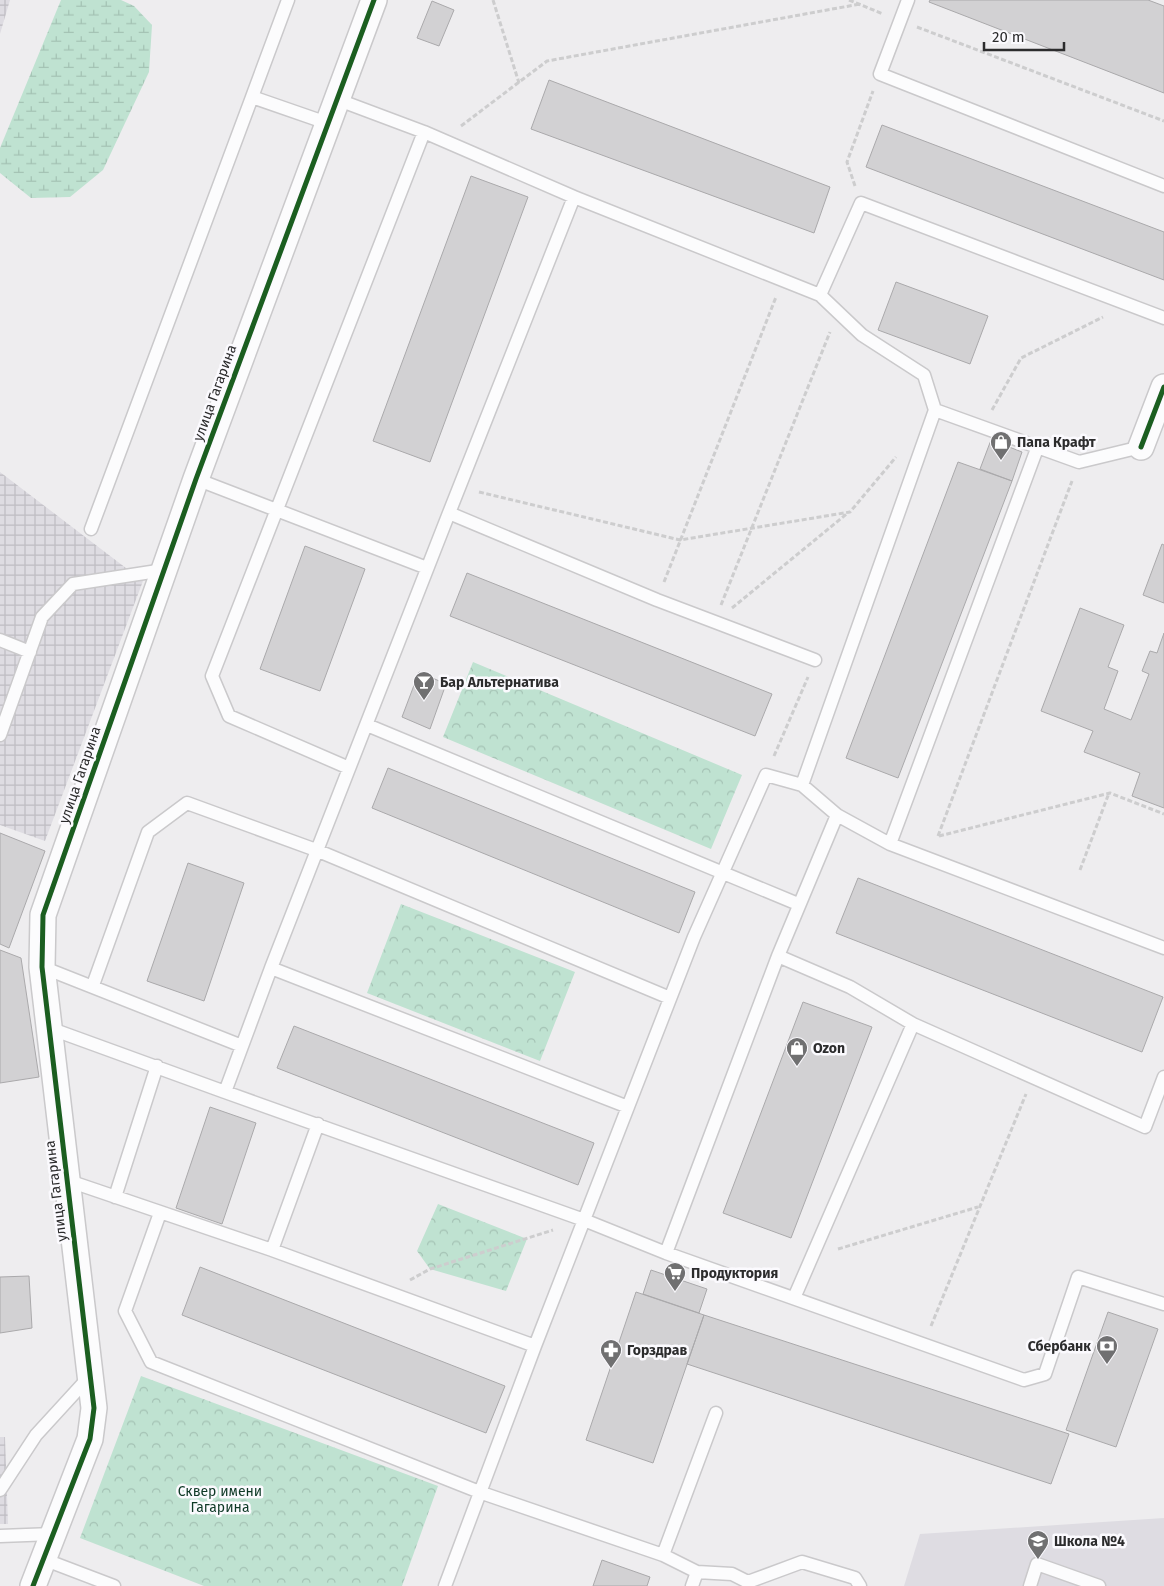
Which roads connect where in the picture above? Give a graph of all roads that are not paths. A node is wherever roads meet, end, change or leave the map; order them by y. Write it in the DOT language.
graph roads {
  1 [pos="288,0"];
  2 [pos="374,0"];
  3 [pos="908,0"];
  4 [pos="252,97"];
  5 [pos="336,99"];
  6 [pos="327,123"];
  7 [pos="424,132"];
  8 [pos="1164,186"];
  9 [pos="574,197"];
  10 [pos="820,295"];
  11 [pos="1164,318"];
  12 [pos="1164,387"];
  13 [pos="935,410"];
  14 [pos="1038,446"];
  15 [pos="1141,447"];
  16 [pos="196,479"];
  17 [pos="278,510"];
  18 [pos="449,513"];
  19 [pos="91,529"];
  20 [pos="427,568"];
  21 [pos="164,570"];
  22 [pos="0,640"];
  23 [pos="30,652"];
  24 [pos="815,660"];
  25 [pos="367,724"];
  26 [pos="1,729"];
  27 [pos="350,768"];
  28 [pos="802,785"];
  29 [pos="837,815"];
  30 [pos="890,844"];
  31 [pos="316,850"];
  32 [pos="722,873"];
  33 [pos="798,904"];
  34 [pos="1164,948"];
  35 [pos="778,956"];
  36 [pos="42,966"];
  37 [pos="271,968"];
  38 [pos="93,985"];
  39 [pos="670,998"];
  40 [pos="913,1024"];
  41 [pos="49,1028"];
  42 [pos="242,1046"];
  43 [pos="157,1066"];
  44 [pos="1164,1077"];
  45 [pos="226,1092"];
  46 [pos="628,1108"];
  47 [pos="318,1124"];
  48 [pos="66,1180"];
  49 [pos="115,1197"];
  50 [pos="160,1213"];
  51 [pos="584,1220"];
  52 [pos="272,1250"];
  53 [pos="666,1253"];
  54 [pos="794,1298"];
  55 [pos="1164,1304"];
  56 [pos="535,1346"];
  57 [pos="90,1376"];
  58 [pos="716,1412"];
  59 [pos="0,1490"];
  60 [pos="482,1493"];
  61 [pos="53,1534"];
  62 [pos="0,1536"];
  63 [pos="663,1555"];
  64 [pos="43,1559"];
  65 [pos="697,1572"];
  66 [pos="748,1584"];
  67 [pos="33,1586"];
  68 [pos="114,1586"];
  69 [pos="446,1586"];
  70 [pos="692,1586"];
  71 [pos="860,1586"];
  72 [pos="1030,1586"];
  73 [pos="1099,1586"];
  1 -- 4 [label="lane"];
  2 -- 5 [label="street, улица Гагарина"];
  3 -- 8 [label="lane"];
  4 -- 6 [label="lane"];
  4 -- 19 [label="lane"];
  5 -- 6 [label="street, улица Гагарина"];
  5 -- 7 [label="lane"];
  6 -- 16 [label="street, улица Гагарина"];
  7 -- 9 [label="lane"];
  7 -- 17 [label="lane"];
  9 -- 10 [label="lane"];
  9 -- 18 [label="lane"];
  10 -- 11 [label="lane"];
  10 -- 13 [label="lane"];
  12 -- 15 [label="street"];
  13 -- 14 [label="lane"];
  13 -- 28 [label="lane"];
  14 -- 15 [label="lane"];
  14 -- 30 [label="lane"];
  16 -- 17 [label="lane"];
  16 -- 21 [label="street, улица Гагарина"];
  17 -- 20 [label="lane"];
  17 -- 27 [label="lane"];
  18 -- 20 [label="lane"];
  18 -- 24 [label="lane"];
  20 -- 25 [label="lane"];
  21 -- 23 [label="lane"];
  21 -- 36 [label="street, улица Гагарина"];
  22 -- 23 [label="lane"];
  23 -- 26 [label="lane"];
  25 -- 27 [label="lane"];
  25 -- 32 [label="lane"];
  27 -- 31 [label="lane"];
  28 -- 29 [label="lane"];
  28 -- 32 [label="lane"];
  29 -- 30 [label="lane"];
  29 -- 33 [label="lane"];
  30 -- 34 [label="lane"];
  31 -- 37 [label="lane"];
  31 -- 38 [label="lane"];
  31 -- 39 [label="lane"];
  32 -- 33 [label="lane"];
  32 -- 39 [label="lane"];
  33 -- 35 [label="lane"];
  35 -- 40 [label="lane"];
  35 -- 53 [label="lane"];
  36 -- 38 [label="lane"];
  36 -- 41 [label="street, улица Гагарина"];
  37 -- 42 [label="lane"];
  37 -- 46 [label="lane"];
  38 -- 42 [label="lane"];
  39 -- 46 [label="lane"];
  40 -- 44 [label="lane"];
  40 -- 54 [label="lane"];
  41 -- 43 [label="lane"];
  41 -- 48 [label="street, улица Гагарина"];
  42 -- 45 [label="lane"];
  43 -- 45 [label="lane"];
  43 -- 49 [label="lane"];
  45 -- 47 [label="lane"];
  46 -- 51 [label="lane"];
  47 -- 51 [label="lane"];
  47 -- 52 [label="lane"];
  48 -- 49 [label="lane"];
  48 -- 57 [label="street, улица Гагарина"];
  49 -- 50 [label="lane"];
  50 -- 52 [label="lane"];
  50 -- 60 [label="lane"];
  51 -- 53 [label="lane"];
  51 -- 56 [label="lane"];
  52 -- 56 [label="lane"];
  53 -- 54 [label="lane"];
  54 -- 55 [label="lane"];
  56 -- 60 [label="lane"];
  57 -- 59 [label="lane"];
  57 -- 61 [label="street, улица Гагарина"];
  58 -- 63 [label="lane"];
  60 -- 63 [label="lane"];
  60 -- 69 [label="lane"];
  61 -- 62 [label="lane"];
  61 -- 64 [label="street, улица Гагарина"];
  63 -- 65 [label="lane"];
  64 -- 67 [label="street, улица Гагарина"];
  64 -- 68 [label="lane"];
  65 -- 66 [label="lane"];
  65 -- 70 [label="lane"];
  66 -- 71 [label="lane"];
  72 -- 73 [label="lane"];
}
